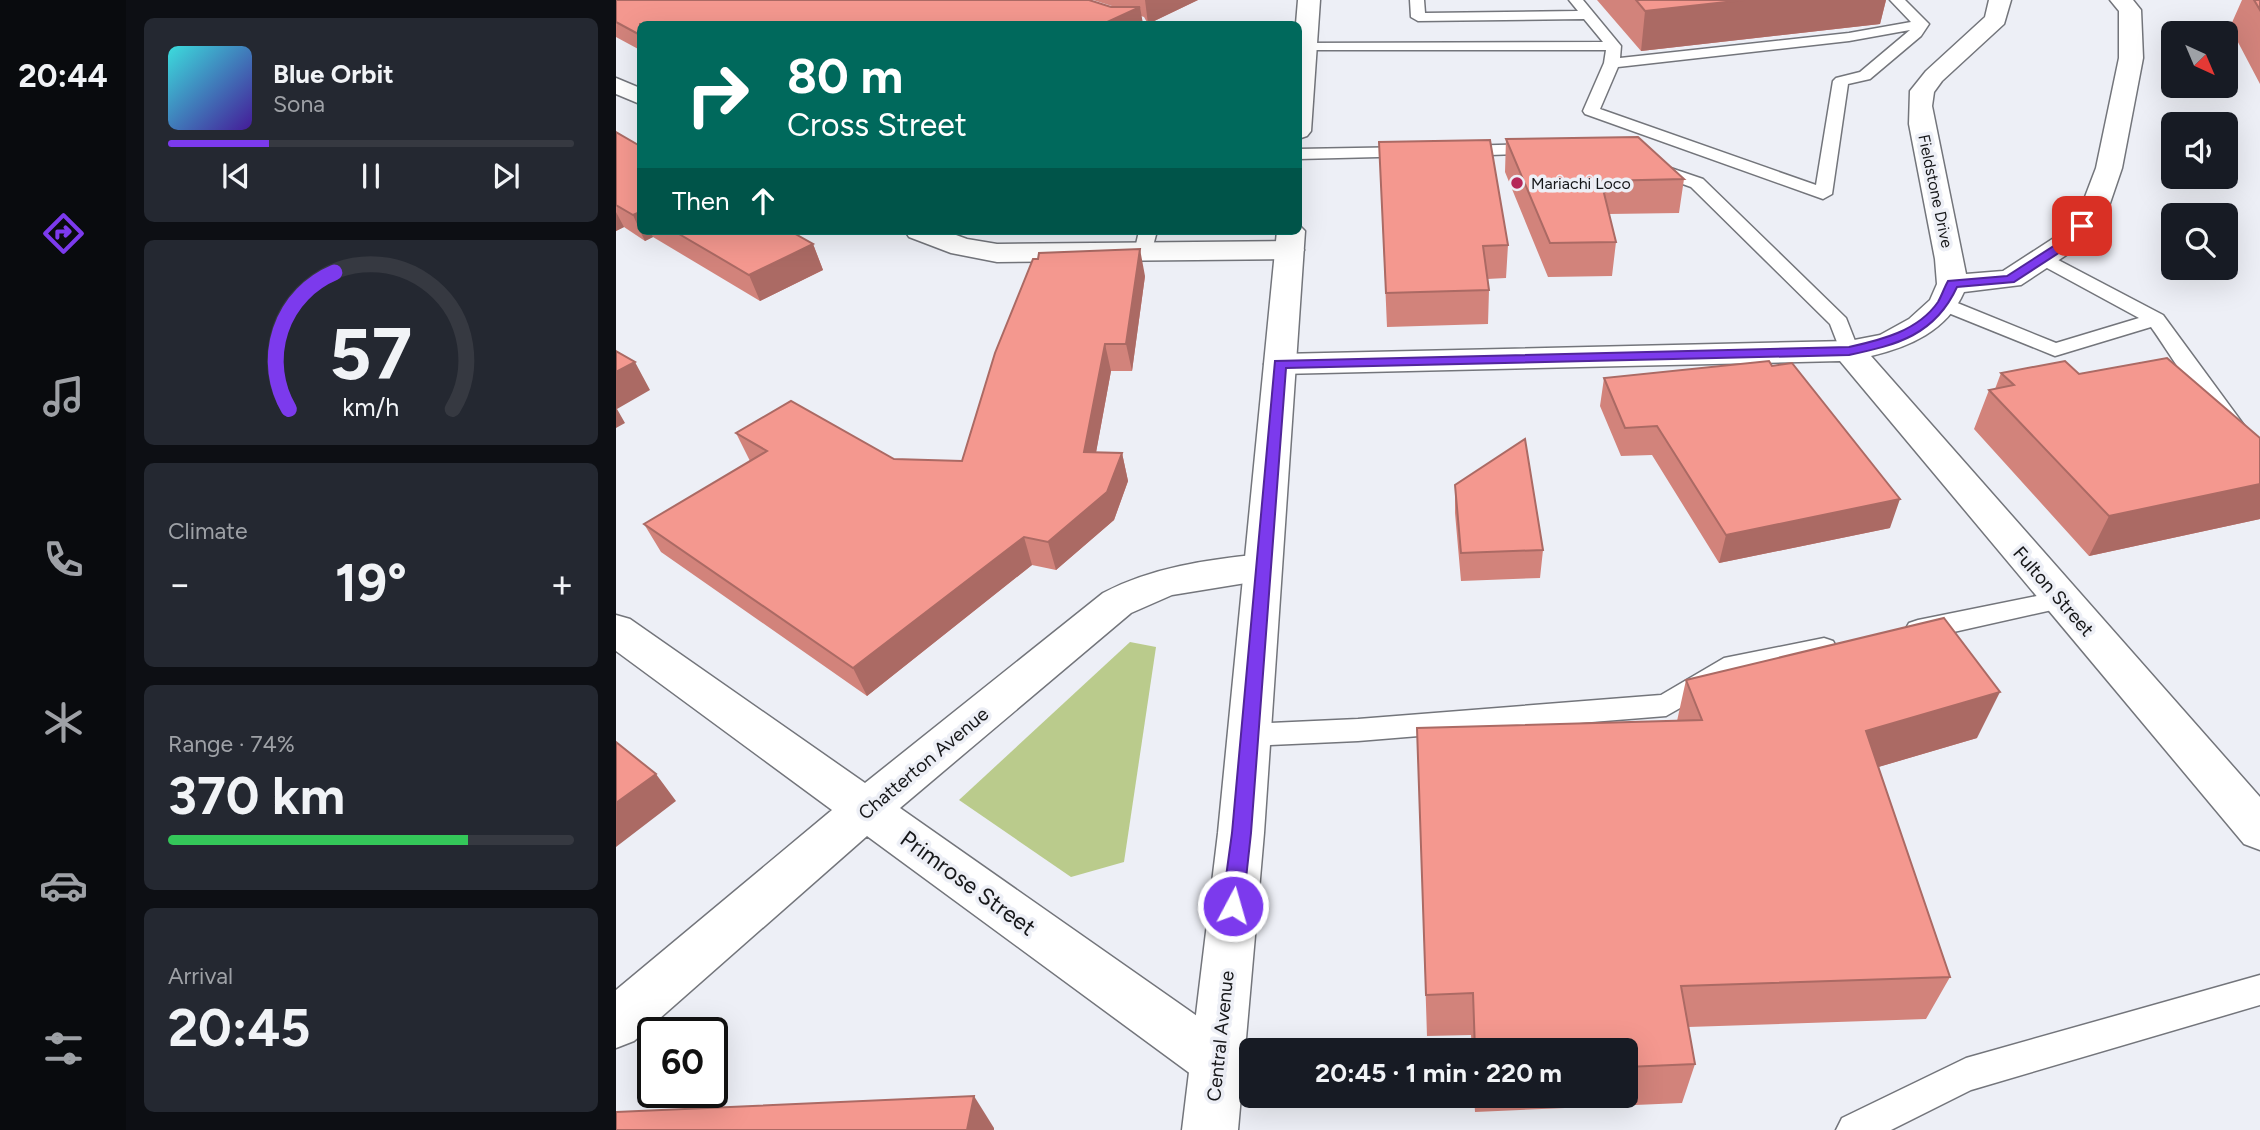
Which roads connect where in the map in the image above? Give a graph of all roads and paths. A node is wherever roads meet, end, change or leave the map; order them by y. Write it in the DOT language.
graph roads {
  1 [pos="1309,0"];
  2 [pos="1418,0"];
  3 [pos="1515,0"];
  4 [pos="1576,0"];
  5 [pos="1897,0"];
  6 [pos="2000,0"];
  7 [pos="2121,0"];
  8 [pos="1589,15"];
  9 [pos="1518,16"];
  10 [pos="1922,24"];
  11 [pos="1302,41"];
  12 [pos="1614,46"];
  13 [pos="1302,47"];
  14 [pos="1612,63"];
  15 [pos="616,85"];
  16 [pos="637,96"];
  17 [pos="1552,149"];
  18 [pos="1302,154"];
  19 [pos="1633,160"];
  20 [pos="930,235"];
  21 [pos="1290,240"];
  22 [pos="1145,242"];
  23 [pos="2043,258"];
  24 [pos="1947,294"];
  25 [pos="2156,319"];
  26 [pos="1849,351"];
  27 [pos="1280,364"];
  28 [pos="2260,461"];
  29 [pos="1262,568"];
  30 [pos="2061,600"];
  31 [pos="616,630"];
  32 [pos="1897,634"];
  33 [pos="1842,645"];
  34 [pos="1249,735"];
  35 [pos="865,810"];
  36 [pos="2260,830"];
  37 [pos="2260,989"];
  38 [pos="616,1023"];
  39 [pos="1218,1062"];
  40 [pos="1210,1130"];
  41 [pos="1854,1130"];
  1 -- 11 [label="street"];
  2 -- 9 [label="lane"];
  3 -- 9 [label="lane"];
  4 -- 8 [label="lane"];
  5 -- 10 [label="lane"];
  6 -- 24 [label="street, Fieldstone Drive"];
  7 -- 23 [label="street"];
  8 -- 9 [label="lane"];
  8 -- 12 [label="lane"];
  10 -- 14 [label="lane"];
  10 -- 14 [label="lane"];
  12 -- 13 [label="lane"];
  12 -- 14 [label="lane"];
  15 -- 16 [label="street"];
  17 -- 18 [label="lane"];
  19 -- 26 [label="lane"];
  20 -- 22 [label="street"];
  21 -- 22 [label="street"];
  21 -- 27 [label="street, Central Avenue"];
  23 -- 24 [label="street"];
  23 -- 25 [label="lane"];
  24 -- 25 [label="lane"];
  24 -- 26 [label="street"];
  25 -- 28 [label="lane"];
  26 -- 27 [label="street"];
  26 -- 30 [label="street, Fulton Street"];
  27 -- 29 [label="street, Central Avenue"];
  29 -- 34 [label="street, Central Avenue"];
  29 -- 35 [label="street, Chatterton Avenue"];
  30 -- 32 [label="lane"];
  30 -- 36 [label="street, Fulton Street"];
  31 -- 35 [label="street, Primrose Street"];
  33 -- 34 [label="lane"];
  34 -- 39 [label="street, Central Avenue"];
  35 -- 38 [label="street, Chatterton Avenue"];
  35 -- 39 [label="street, Primrose Street"];
  37 -- 41 [label="lane"];
  39 -- 40 [label="street, Central Avenue"];
}
